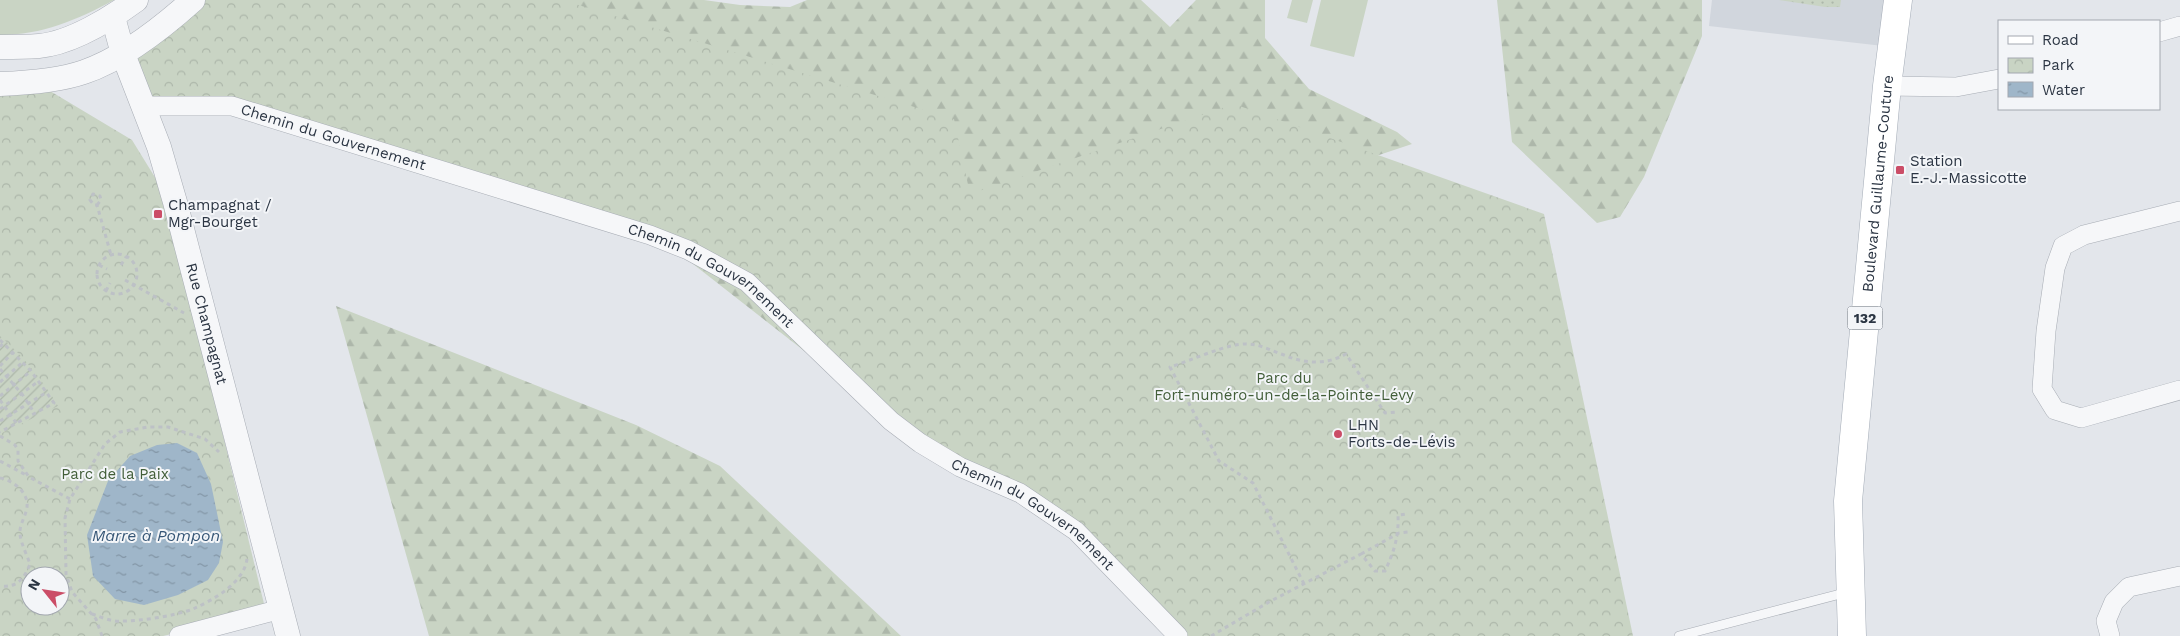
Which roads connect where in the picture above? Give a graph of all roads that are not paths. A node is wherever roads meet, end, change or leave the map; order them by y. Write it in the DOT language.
graph roads {
  1 [pos="136,0"];
  2 [pos="193,0"];
  3 [pos="1898,0"];
  4 [pos="113,17"];
  5 [pos="2180,26"];
  6 [pos="2160,32"];
  7 [pos="0,47"];
  8 [pos="122,54"];
  9 [pos="1998,79"];
  10 [pos="0,84"];
  11 [pos="1887,86"];
  12 [pos="144,106"];
  13 [pos="2180,210"];
  14 [pos="2180,390"];
  15 [pos="2180,576"];
  16 [pos="1850,591"];
  17 [pos="281,609"];
  18 [pos="179,636"];
  19 [pos="288,636"];
  20 [pos="1178,636"];
  21 [pos="1679,636"];
  22 [pos="1852,636"];
  23 [pos="2110,636"];
  1 -- 4 [label="street"];
  2 -- 8 [label="street"];
  3 -- 11 [label="main road, Boulevard Guillaume-Couture / 132"];
  4 -- 7 [label="street"];
  4 -- 8 [label="street, Rue Champagnat"];
  5 -- 6 [label="street"];
  8 -- 10 [label="street"];
  8 -- 12 [label="street, Rue Champagnat"];
  9 -- 11 [label="street"];
  11 -- 16 [label="main road, Boulevard Guillaume-Couture / 132"];
  12 -- 17 [label="street, Rue Champagnat"];
  12 -- 20 [label="street, Chemin du Gouvernement"];
  13 -- 14 [label="street"];
  15 -- 23 [label="street"];
  16 -- 21 [label="lane"];
  16 -- 22 [label="main road, Boulevard Guillaume-Couture / 132"];
  17 -- 18 [label="street"];
  17 -- 19 [label="street, Rue Champagnat"];
}
